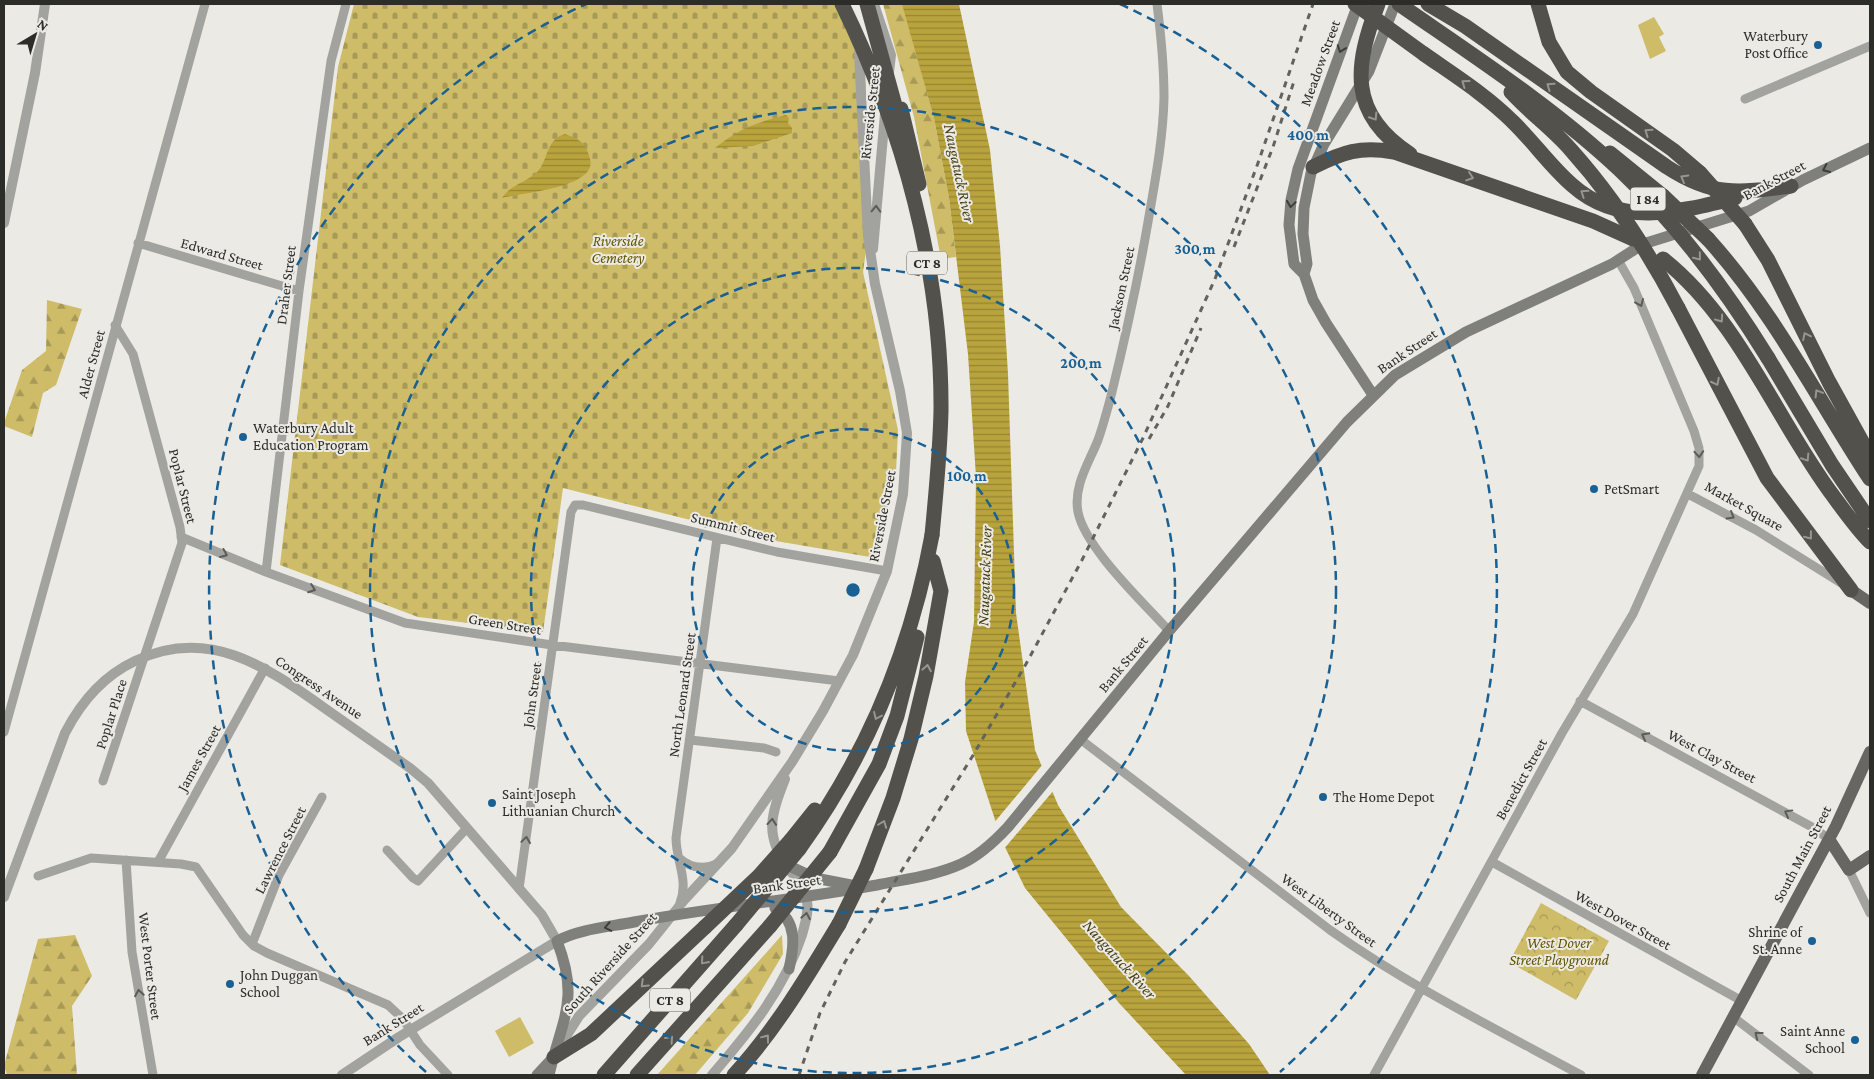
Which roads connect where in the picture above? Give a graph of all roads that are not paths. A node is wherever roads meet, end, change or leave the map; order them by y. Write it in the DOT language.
graph roads {
  1 [pos="45,4"];
  2 [pos="205,4"];
  3 [pos="346,4"];
  4 [pos="842,4"];
  5 [pos="849,4"];
  6 [pos="866,4"];
  7 [pos="873,4"];
  8 [pos="1157,4"];
  9 [pos="1357,4"];
  10 [pos="1378,4"];
  11 [pos="1395,4"];
  12 [pos="1399,4"];
  13 [pos="1428,4"];
  14 [pos="1538,4"];
  15 [pos="1870,46"];
  16 [pos="1495,71"];
  17 [pos="1361,86"];
  18 [pos="1745,99"];
  19 [pos="897,112"];
  20 [pos="1870,148"];
  21 [pos="1424,161"];
  22 [pos="1313,167"];
  23 [pos="1791,186"];
  24 [pos="1765,190"];
  25 [pos="4,223"];
  26 [pos="138,244"];
  27 [pos="872,257"];
  28 [pos="1618,260"];
  29 [pos="1304,274"];
  30 [pos="299,291"];
  31 [pos="116,325"];
  32 [pos="936,326"];
  33 [pos="1373,395"];
  34 [pos="1870,456"];
  35 [pos="1870,479"];
  36 [pos="1688,494"];
  37 [pos="575,506"];
  38 [pos="1870,521"];
  39 [pos="182,536"];
  40 [pos="717,538"];
  41 [pos="1870,542"];
  42 [pos="933,560"];
  43 [pos="266,572"];
  44 [pos="887,572"];
  45 [pos="1852,590"];
  46 [pos="1870,603"];
  47 [pos="1169,631"];
  48 [pos="552,645"];
  49 [pos="145,656"];
  50 [pos="700,664"];
  51 [pos="265,668"];
  52 [pos="839,681"];
  53 [pos="1580,701"];
  54 [pos="4,732"];
  55 [pos="1080,739"];
  56 [pos="690,740"];
  57 [pos="776,752"];
  58 [pos="1870,752"];
  59 [pos="792,762"];
  60 [pos="103,781"];
  61 [pos="322,797"];
  62 [pos="467,828"];
  63 [pos="1829,839"];
  64 [pos="795,844"];
  65 [pos="387,850"];
  66 [pos="678,856"];
  67 [pos="1870,856"];
  68 [pos="126,860"];
  69 [pos="721,861"];
  70 [pos="158,862"];
  71 [pos="1492,862"];
  72 [pos="785,864"];
  73 [pos="1849,870"];
  74 [pos="38,876"];
  75 [pos="6,883"];
  76 [pos="865,887"];
  77 [pos="519,889"];
  78 [pos="806,896"];
  79 [pos="4,897"];
  80 [pos="761,902"];
  81 [pos="676,910"];
  82 [pos="1870,913"];
  83 [pos="557,941"];
  84 [pos="252,944"];
  85 [pos="788,969"];
  86 [pos="1422,989"];
  87 [pos="1742,1001"];
  88 [pos="1734,1018"];
  89 [pos="410,1030"];
  90 [pos="554,1057"];
  91 [pos="153,1075"];
  92 [pos="342,1075"];
  93 [pos="448,1075"];
  94 [pos="537,1075"];
  95 [pos="549,1075"];
  96 [pos="604,1075"];
  97 [pos="637,1075"];
  98 [pos="712,1075"];
  99 [pos="734,1075"];
  100 [pos="1374,1075"];
  101 [pos="1581,1075"];
  102 [pos="1702,1075"];
  103 [pos="1809,1075"];
  1 -- 25 [label="street"];
  2 -- 26 [label="street, Alder Street"];
  3 -- 30 [label="street, Draher Street"];
  4 -- 32 [label="highway, CT 8, bridge"];
  5 -- 19 [label="highway, CT 8, bridge"];
  5 -- 27 [label="street, Riverside Street"];
  6 -- 19 [label="highway, bridge"];
  27 -- 7 [label="street, Riverside Street, one-way"];
  7 -- 32 [label="highway, bridge"];
  8 -- 47 [label="street, Jackson Street"];
  24 -- 9 [label="highway, one-way, bridge"];
  9 -- 29 [label="main road, Meadow Street, one-way"];
  10 -- 17 [label="highway"];
  11 -- 17 [label="main road, Meadow Street"];
  12 -- 16 [label="highway, I 84, bridge"];
  35 -- 12 [label="highway, I 84, one-way, bridge"];
  24 -- 13 [label="highway, one-way"];
  34 -- 14 [label="highway, one-way, bridge"];
  15 -- 18 [label="street"];
  16 -- 38 [label="highway, I 84, one-way, bridge"];
  16 -- 45 [label="highway, one-way, bridge"];
  17 -- 21 [label="highway, one-way"];
  17 -- 22 [label="main road, Meadow Street"];
  19 -- 42 [label="highway, CT 8, bridge"];
  20 -- 23 [label="main road, Bank Street, one-way"];
  21 -- 22 [label="highway"];
  21 -- 41 [label="highway, one-way, bridge"];
  22 -- 29 [label="main road, Meadow Street"];
  23 -- 24 [label="highway"];
  23 -- 28 [label="main road, Bank Street"];
  26 -- 30 [label="street, Edward Street"];
  26 -- 31 [label="street, Alder Street"];
  27 -- 44 [label="street, Riverside Street"];
  28 -- 33 [label="main road, Bank Street"];
  28 -- 36 [label="street, Market Square, one-way"];
  29 -- 33 [label="main road, Meadow Street"];
  30 -- 43 [label="street, Draher Street"];
  31 -- 39 [label="street, Poplar Street"];
  31 -- 54 [label="street, Alder Street"];
  32 -- 64 [label="highway, CT 8, one-way, bridge"];
  33 -- 47 [label="main road, Bank Street"];
  36 -- 45 [label="street, Market Square, one-way"];
  36 -- 53 [label="street, Benedict Street"];
  37 -- 40 [label="street, Summit Street"];
  37 -- 48 [label="street, John Street"];
  39 -- 43 [label="street, Green Street, one-way"];
  39 -- 49 [label="street, Poplar Street"];
  40 -- 44 [label="street, Summit Street"];
  40 -- 50 [label="street, North Leonard Street"];
  97 -- 42 [label="highway, CT 8, one-way, bridge"];
  99 -- 42 [label="highway, one-way, bridge"];
  43 -- 48 [label="street, Green Street, one-way"];
  44 -- 52 [label="street, Riverside Street"];
  45 -- 46 [label="main road, Market Square"];
  47 -- 55 [label="main road, Bank Street"];
  48 -- 50 [label="street, Green Street"];
  77 -- 48 [label="street, John Street, one-way"];
  49 -- 51 [label="street, Congress Avenue"];
  49 -- 60 [label="street, Poplar Place"];
  49 -- 75 [label="street, Congress Avenue"];
  50 -- 52 [label="street, Green Street"];
  50 -- 56 [label="street, North Leonard Street"];
  51 -- 62 [label="street, Congress Avenue"];
  51 -- 70 [label="street, James Street"];
  52 -- 59 [label="street, Riverside Street"];
  63 -- 53 [label="street, West Clay Street, one-way"];
  53 -- 71 [label="street, Benedict Street"];
  55 -- 76 [label="main road, Bank Street"];
  55 -- 86 [label="street, West Liberty Street"];
  56 -- 57 [label="street"];
  56 -- 66 [label="street, North Leonard Street"];
  58 -- 63 [label="main road, South Main Street"];
  59 -- 69 [label="street, Riverside Street"];
  72 -- 59 [label="street, Riverside Street, one-way"];
  61 -- 84 [label="street, Lawrence Street"];
  62 -- 65 [label="street"];
  62 -- 77 [label="street, Congress Avenue"];
  63 -- 73 [label="main road"];
  63 -- 87 [label="main road, South Main Street"];
  64 -- 90 [label="highway, one-way, bridge"];
  64 -- 96 [label="highway, CT 8, one-way, bridge"];
  66 -- 69 [label="street"];
  66 -- 81 [label="street, North Leonard Street"];
  67 -- 73 [label="main road"];
  68 -- 70 [label="street"];
  68 -- 74 [label="street"];
  91 -- 68 [label="street, West Porter Street, one-way"];
  69 -- 81 [label="street, Riverside Street"];
  70 -- 84 [label="street"];
  71 -- 86 [label="street, Benedict Street"];
  71 -- 87 [label="street, West Dover Street"];
  72 -- 76 [label="main road"];
  72 -- 78 [label="street, Riverside Street"];
  73 -- 82 [label="street"];
  75 -- 79 [label="street, Congress Avenue"];
  76 -- 78 [label="main road, Bank Street"];
  77 -- 83 [label="street, Congress Avenue"];
  78 -- 80 [label="main road, Bank Street"];
  85 -- 78 [label="street, one-way"];
  80 -- 81 [label="main road, Bank Street"];
  80 -- 85 [label="main road"];
  81 -- 83 [label="main road, Bank Street, one-way"];
  81 -- 90 [label="street, South Riverside Street"];
  83 -- 89 [label="street, Bank Street"];
  83 -- 90 [label="main road, Congress Avenue"];
  84 -- 89 [label="street"];
  85 -- 98 [label="street"];
  86 -- 100 [label="street, Benedict Street"];
  86 -- 101 [label="street, West Liberty Street"];
  87 -- 88 [label="main road, South Main Street"];
  88 -- 102 [label="main road, South Main Street"];
  103 -- 88 [label="street, one-way"];
  89 -- 92 [label="street, Bank Street"];
  89 -- 93 [label="street"];
  90 -- 94 [label="main road"];
  90 -- 95 [label="main road, Congress Avenue"];
}
